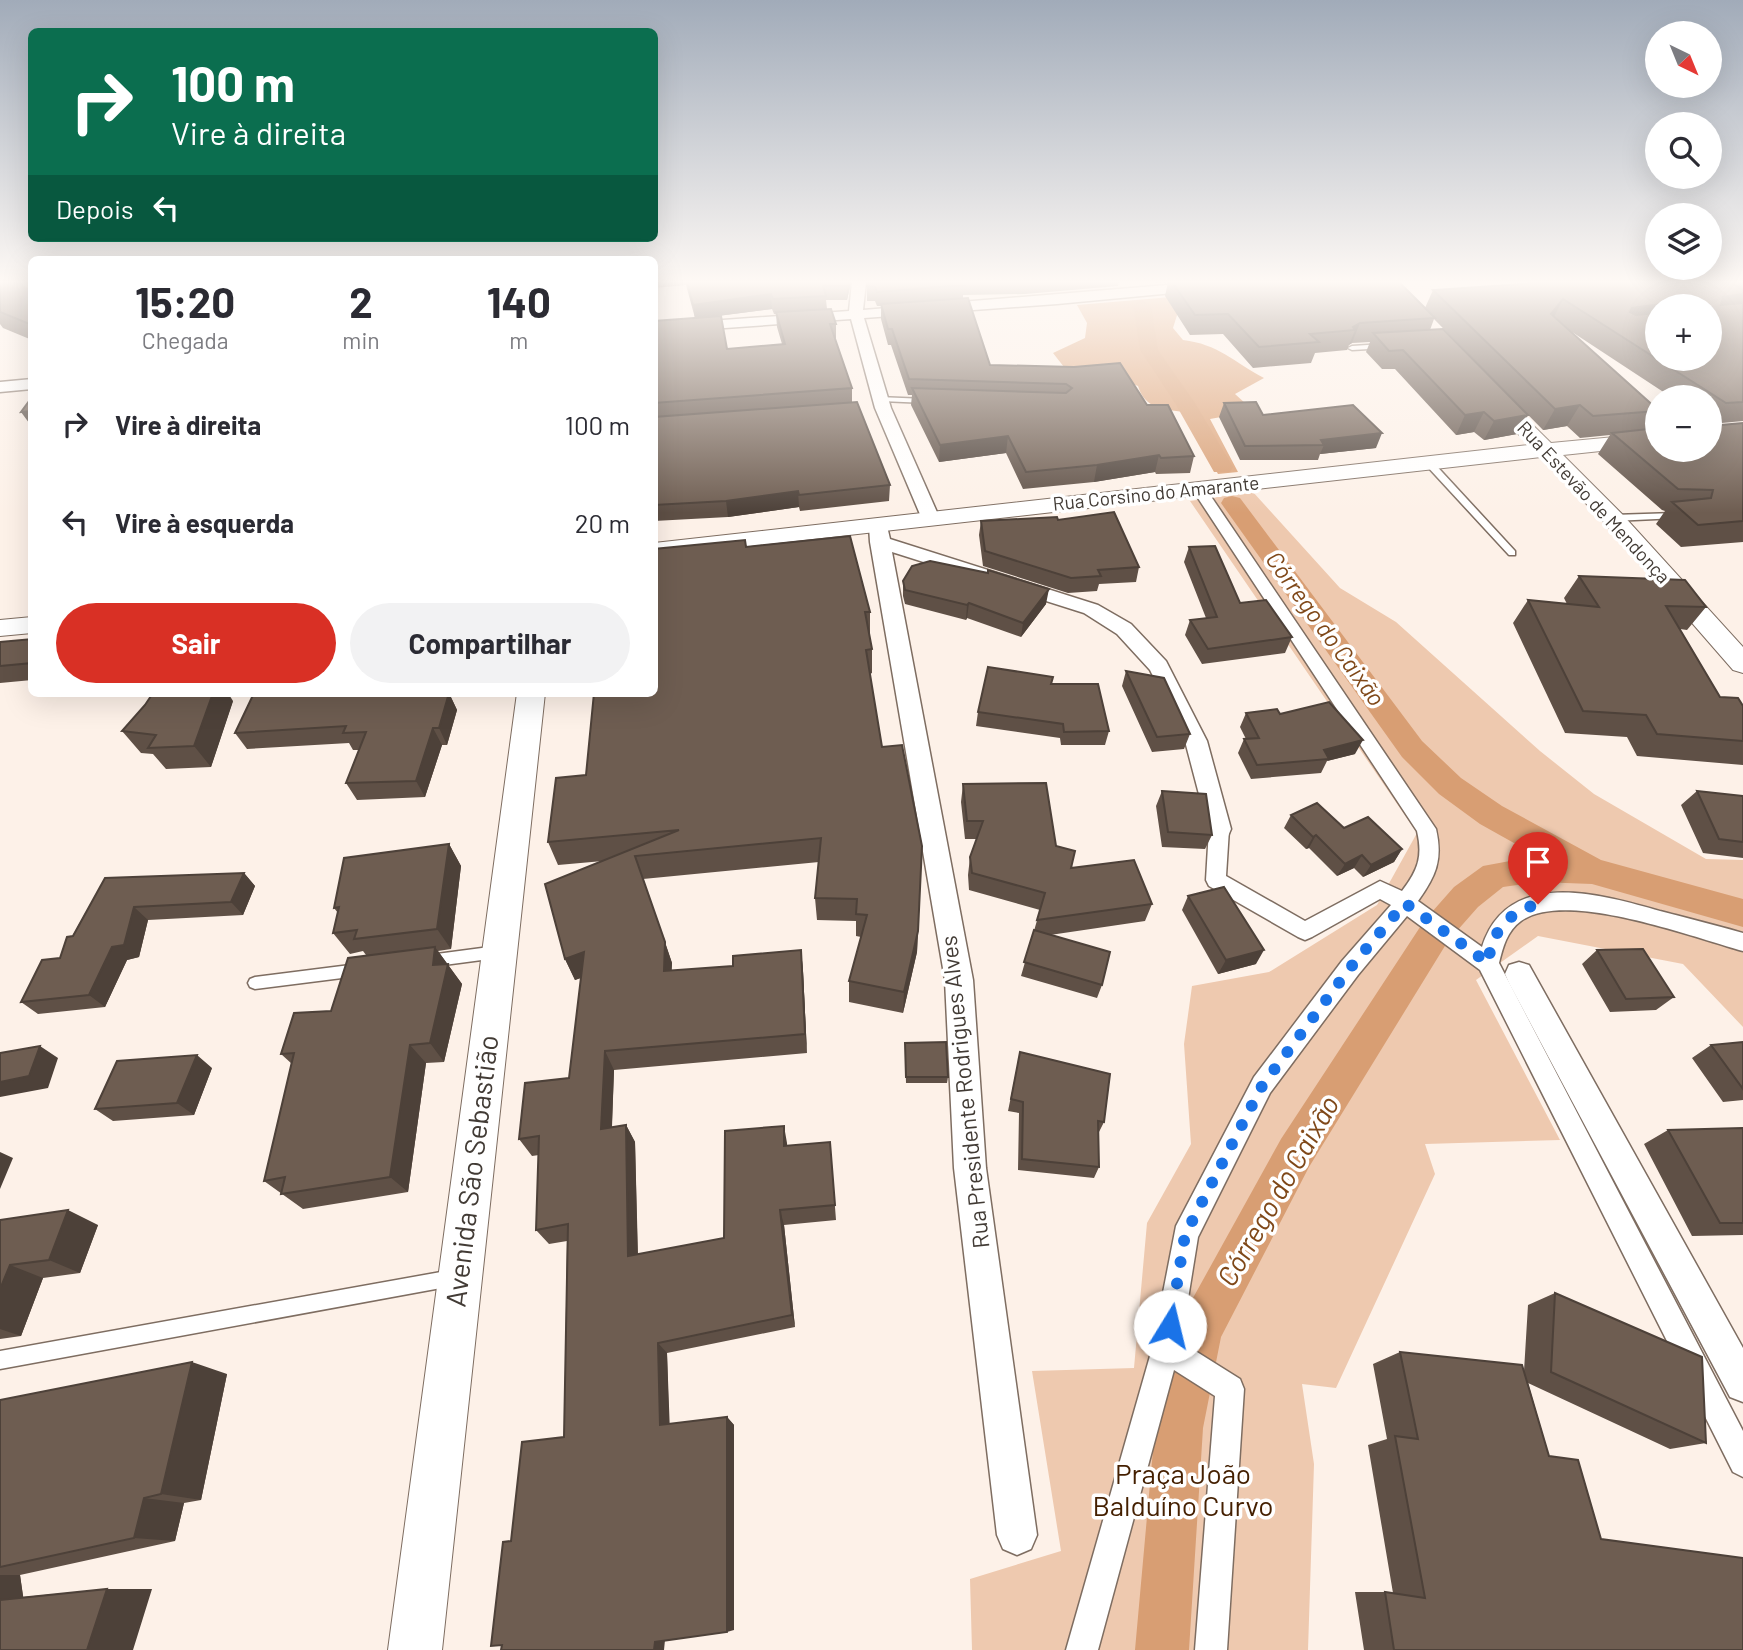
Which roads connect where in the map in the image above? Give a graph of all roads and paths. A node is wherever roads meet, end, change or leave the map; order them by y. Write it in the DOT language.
graph roads {
  1 [pos="867,359"];
  2 [pos="1478,382"];
  3 [pos="28,384"];
  4 [pos="0,387"];
  5 [pos="933,401"];
  6 [pos="878,406"];
  7 [pos="1645,440"];
  8 [pos="1546,451"];
  9 [pos="1428,462"];
  10 [pos="1199,489"];
  11 [pos="1691,515"];
  12 [pos="1613,518"];
  13 [pos="930,519"];
  14 [pos="878,534"];
  15 [pos="658,550"];
  16 [pos="1512,554"];
  17 [pos="28,625"];
  18 [pos="0,628"];
  19 [pos="1743,664"];
  20 [pos="530,697"];
  21 [pos="1219,829"];
  22 [pos="1405,903"];
  23 [pos="1743,942"];
  24 [pos="498,952"];
  25 [pos="417,962"];
  26 [pos="1488,963"];
  27 [pos="376,967"];
  28 [pos="1519,974"];
  29 [pos="255,983"];
  30 [pos="459,1276"];
  31 [pos="1166,1349"];
  32 [pos="0,1360"];
  33 [pos="1743,1384"];
  34 [pos="1743,1462"];
  35 [pos="1017,1535"];
  36 [pos="415,1650"];
  37 [pos="1082,1650"];
  38 [pos="1211,1650"];
  1 -- 6 [label="street"];
  2 -- 8 [label="street, Rua Estevão de Mendonça"];
  3 -- 4 [label="street"];
  5 -- 6 [label="lane"];
  6 -- 13 [label="street"];
  7 -- 8 [label="street, Rua Corsino do Amarante"];
  8 -- 9 [label="street, Rua Corsino do Amarante"];
  8 -- 12 [label="street, Rua Estevão de Mendonça"];
  9 -- 10 [label="street, Rua Corsino do Amarante"];
  9 -- 16 [label="lane"];
  10 -- 13 [label="street, Rua Corsino do Amarante"];
  10 -- 22 [label="street"];
  11 -- 12 [label="lane"];
  12 -- 19 [label="street, Rua Estevão de Mendonça"];
  13 -- 14 [label="street, Rua Corsino do Amarante"];
  14 -- 15 [label="street, Rua Corsino do Amarante"];
  14 -- 21 [label="street"];
  14 -- 35 [label="street, Rua Presidente Rodrigues Alves"];
  17 -- 18 [label="street"];
  20 -- 24 [label="street, Avenida São Sebastião"];
  21 -- 22 [label="street"];
  22 -- 26 [label="street"];
  22 -- 31 [label="street"];
  23 -- 26 [label="street"];
  24 -- 25 [label="lane"];
  24 -- 30 [label="street, Avenida São Sebastião"];
  26 -- 34 [label="street"];
  27 -- 29 [label="lane"];
  28 -- 33 [label="street"];
  30 -- 32 [label="lane"];
  30 -- 36 [label="street, Avenida São Sebastião"];
  31 -- 37 [label="street"];
  31 -- 38 [label="street"];
}
